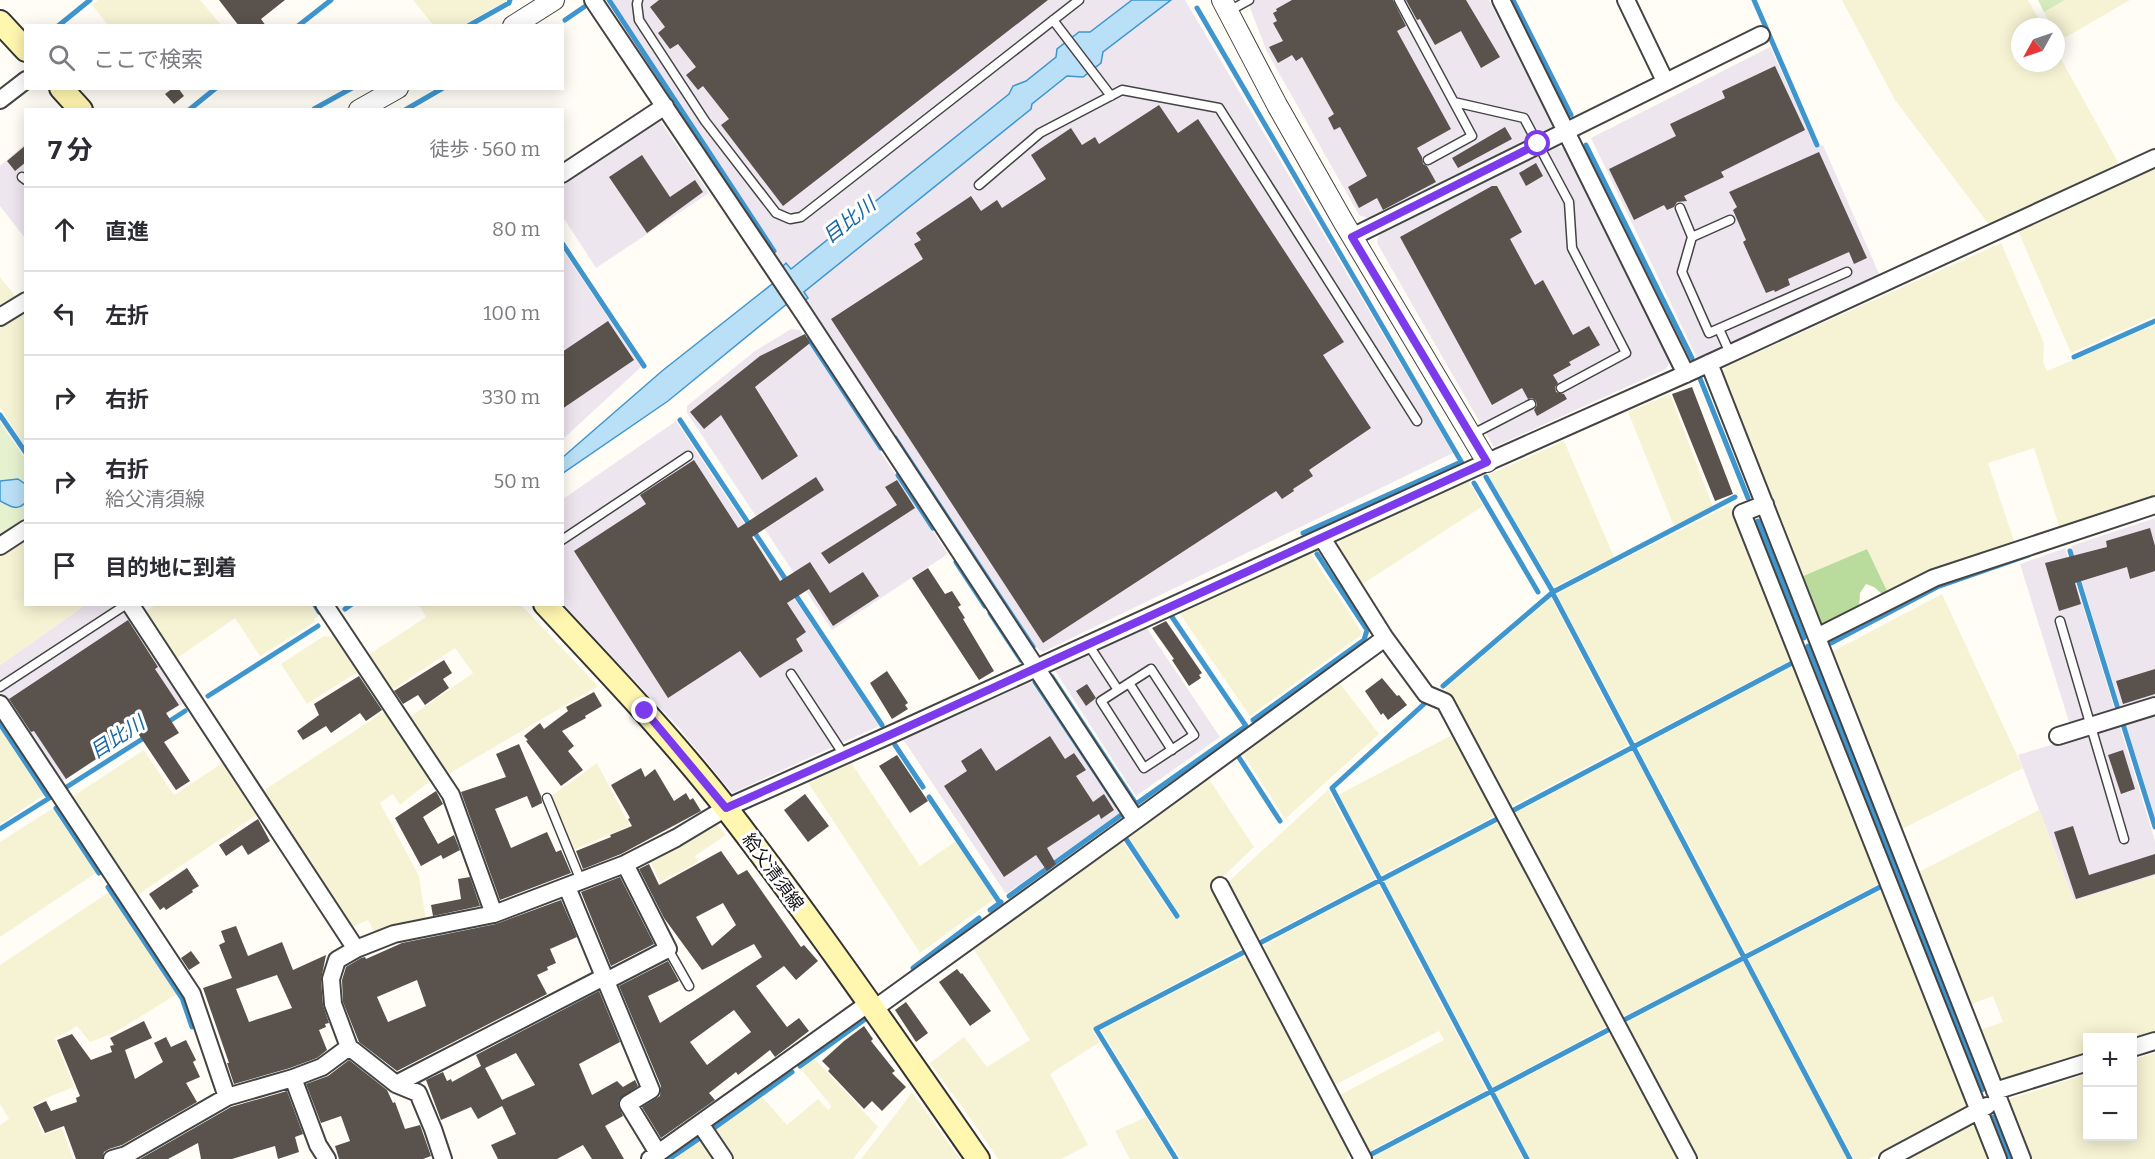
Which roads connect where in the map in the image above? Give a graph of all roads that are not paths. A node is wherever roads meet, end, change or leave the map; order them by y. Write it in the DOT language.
graph roads {
  1 [pos="555,0"];
  2 [pos="593,0"];
  3 [pos="638,0"];
  4 [pos="1079,0"];
  5 [pos="1250,0"];
  6 [pos="1400,0"];
  7 [pos="1501,0"];
  8 [pos="1626,0"];
  9 [pos="530,6"];
  10 [pos="1225,6"];
  11 [pos="1053,20"];
  12 [pos="0,22"];
  13 [pos="515,24"];
  14 [pos="1761,35"];
  15 [pos="24,48"];
  16 [pos="1665,81"];
  17 [pos="24,82"];
  18 [pos="64,90"];
  19 [pos="395,90"];
  20 [pos="1111,96"];
  21 [pos="0,100"];
  22 [pos="1454,102"];
  23 [pos="665,106"];
  24 [pos="79,108"];
  25 [pos="363,108"];
  26 [pos="1565,130"];
  27 [pos="1538,144"];
  28 [pos="2155,158"];
  29 [pos="1428,160"];
  30 [pos="564,173"];
  31 [pos="979,184"];
  32 [pos="1680,208"];
  33 [pos="1730,220"];
  34 [pos="1352,237"];
  35 [pos="1692,237"];
  36 [pos="1847,272"];
  37 [pos="24,302"];
  38 [pos="0,317"];
  39 [pos="1719,329"];
  40 [pos="1730,353"];
  41 [pos="1709,363"];
  42 [pos="1686,374"];
  43 [pos="1561,388"];
  44 [pos="1531,404"];
  45 [pos="1417,422"];
  46 [pos="1471,436"];
  47 [pos="688,456"];
  48 [pos="1487,462"];
  49 [pos="1765,504"];
  50 [pos="2155,505"];
  51 [pos="24,530"];
  52 [pos="1322,538"];
  53 [pos="564,539"];
  54 [pos="0,546"];
  55 [pos="126,606"];
  56 [pos="130,606"];
  57 [pos="325,606"];
  58 [pos="547,606"];
  59 [pos="2060,621"];
  60 [pos="1817,637"];
  61 [pos="1384,638"];
  62 [pos="1089,644"];
  63 [pos="1036,668"];
  64 [pos="790,674"];
  65 [pos="1129,683"];
  66 [pos="0,687"];
  67 [pos="1118,690"];
  68 [pos="0,704"];
  69 [pos="2155,706"];
  70 [pos="2090,726"];
  71 [pos="2058,736"];
  72 [pos="1172,750"];
  73 [pos="844,755"];
  74 [pos="547,798"];
  75 [pos="726,808"];
  76 [pos="1136,820"];
  77 [pos="2124,839"];
  78 [pos="625,864"];
  79 [pos="574,884"];
  80 [pos="1220,886"];
  81 [pos="494,914"];
  82 [pos="356,949"];
  83 [pos="668,950"];
  84 [pos="605,979"];
  85 [pos="689,986"];
  86 [pos="871,1006"];
  87 [pos="2155,1041"];
  88 [pos="349,1047"];
  89 [pos="2137,1047"];
  90 [pos="2083,1064"];
  91 [pos="293,1078"];
  92 [pos="396,1084"];
  93 [pos="1996,1096"];
  94 [pos="227,1097"];
  95 [pos="1979,1111"];
  96 [pos="701,1125"];
  97 [pos="654,1156"];
  98 [pos="122,1158"];
  99 [pos="327,1159"];
  100 [pos="443,1159"];
  101 [pos="724,1159"];
  102 [pos="978,1159"];
  103 [pos="1363,1159"];
  104 [pos="1688,1159"];
  105 [pos="1888,1159"];
  106 [pos="1998,1159"];
  107 [pos="2022,1159"];
  1 -- 9 [label="street"];
  2 -- 23 [label="street"];
  3 -- 11 [label="lane"];
  4 -- 11 [label="lane"];
  5 -- 10 [label="lane"];
  6 -- 22 [label="lane"];
  7 -- 26 [label="street"];
  8 -- 16 [label="street"];
  9 -- 13 [label="street"];
  10 -- 34 [label="street"];
  11 -- 20 [label="lane"];
  12 -- 15 [label="main road"];
  14 -- 16 [label="street"];
  16 -- 26 [label="street"];
  17 -- 21 [label="street"];
  18 -- 24 [label="main road"];
  19 -- 25 [label="street"];
  20 -- 31 [label="lane"];
  20 -- 45 [label="lane"];
  22 -- 27 [label="lane"];
  22 -- 29 [label="lane"];
  23 -- 30 [label="street"];
  23 -- 63 [label="street"];
  26 -- 27 [label="street"];
  26 -- 42 [label="street"];
  27 -- 34 [label="street"];
  27 -- 43 [label="lane"];
  28 -- 40 [label="street"];
  32 -- 35 [label="lane"];
  33 -- 35 [label="lane"];
  34 -- 46 [label="street"];
  35 -- 39 [label="lane"];
  36 -- 39 [label="lane"];
  37 -- 38 [label="street"];
  39 -- 40 [label="lane"];
  40 -- 41 [label="street"];
  41 -- 42 [label="street"];
  41 -- 49 [label="street"];
  42 -- 48 [label="street"];
  44 -- 46 [label="lane"];
  46 -- 48 [label="street"];
  47 -- 53 [label="lane"];
  48 -- 52 [label="street"];
  49 -- 60 [label="street"];
  49 -- 95 [label="street"];
  50 -- 60 [label="street"];
  51 -- 54 [label="street"];
  52 -- 61 [label="street"];
  52 -- 62 [label="street"];
  55 -- 66 [label="lane"];
  56 -- 82 [label="street"];
  57 -- 81 [label="street"];
  58 -- 75 [label="main road, 給父清須線"];
  59 -- 70 [label="lane"];
  60 -- 93 [label="street"];
  61 -- 76 [label="street"];
  61 -- 104 [label="street"];
  62 -- 63 [label="street"];
  62 -- 67 [label="lane"];
  63 -- 73 [label="street"];
  63 -- 76 [label="street"];
  64 -- 73 [label="lane"];
  65 -- 67 [label="lane"];
  65 -- 72 [label="lane"];
  65 -- 72 [label="lane"];
  67 -- 72 [label="lane"];
  68 -- 94 [label="street"];
  69 -- 70 [label="street"];
  70 -- 71 [label="street"];
  70 -- 77 [label="lane"];
  73 -- 75 [label="street"];
  74 -- 79 [label="lane"];
  75 -- 78 [label="street"];
  75 -- 86 [label="main road, 給父清須線"];
  76 -- 86 [label="street"];
  78 -- 79 [label="street"];
  78 -- 83 [label="street"];
  79 -- 81 [label="street"];
  79 -- 84 [label="street"];
  80 -- 103 [label="street"];
  81 -- 82 [label="street"];
  82 -- 88 [label="street"];
  83 -- 84 [label="street"];
  83 -- 85 [label="lane"];
  84 -- 92 [label="street"];
  84 -- 97 [label="street"];
  86 -- 96 [label="street"];
  86 -- 102 [label="main road, 給父清須線"];
  87 -- 89 [label="street"];
  88 -- 91 [label="street"];
  88 -- 92 [label="street"];
  90 -- 93 [label="street"];
  91 -- 94 [label="street"];
  91 -- 99 [label="street"];
  92 -- 100 [label="street"];
  93 -- 95 [label="street"];
  93 -- 107 [label="street"];
  94 -- 98 [label="street"];
  95 -- 105 [label="street"];
  95 -- 106 [label="street"];
  96 -- 97 [label="street"];
  96 -- 101 [label="street"];
}
